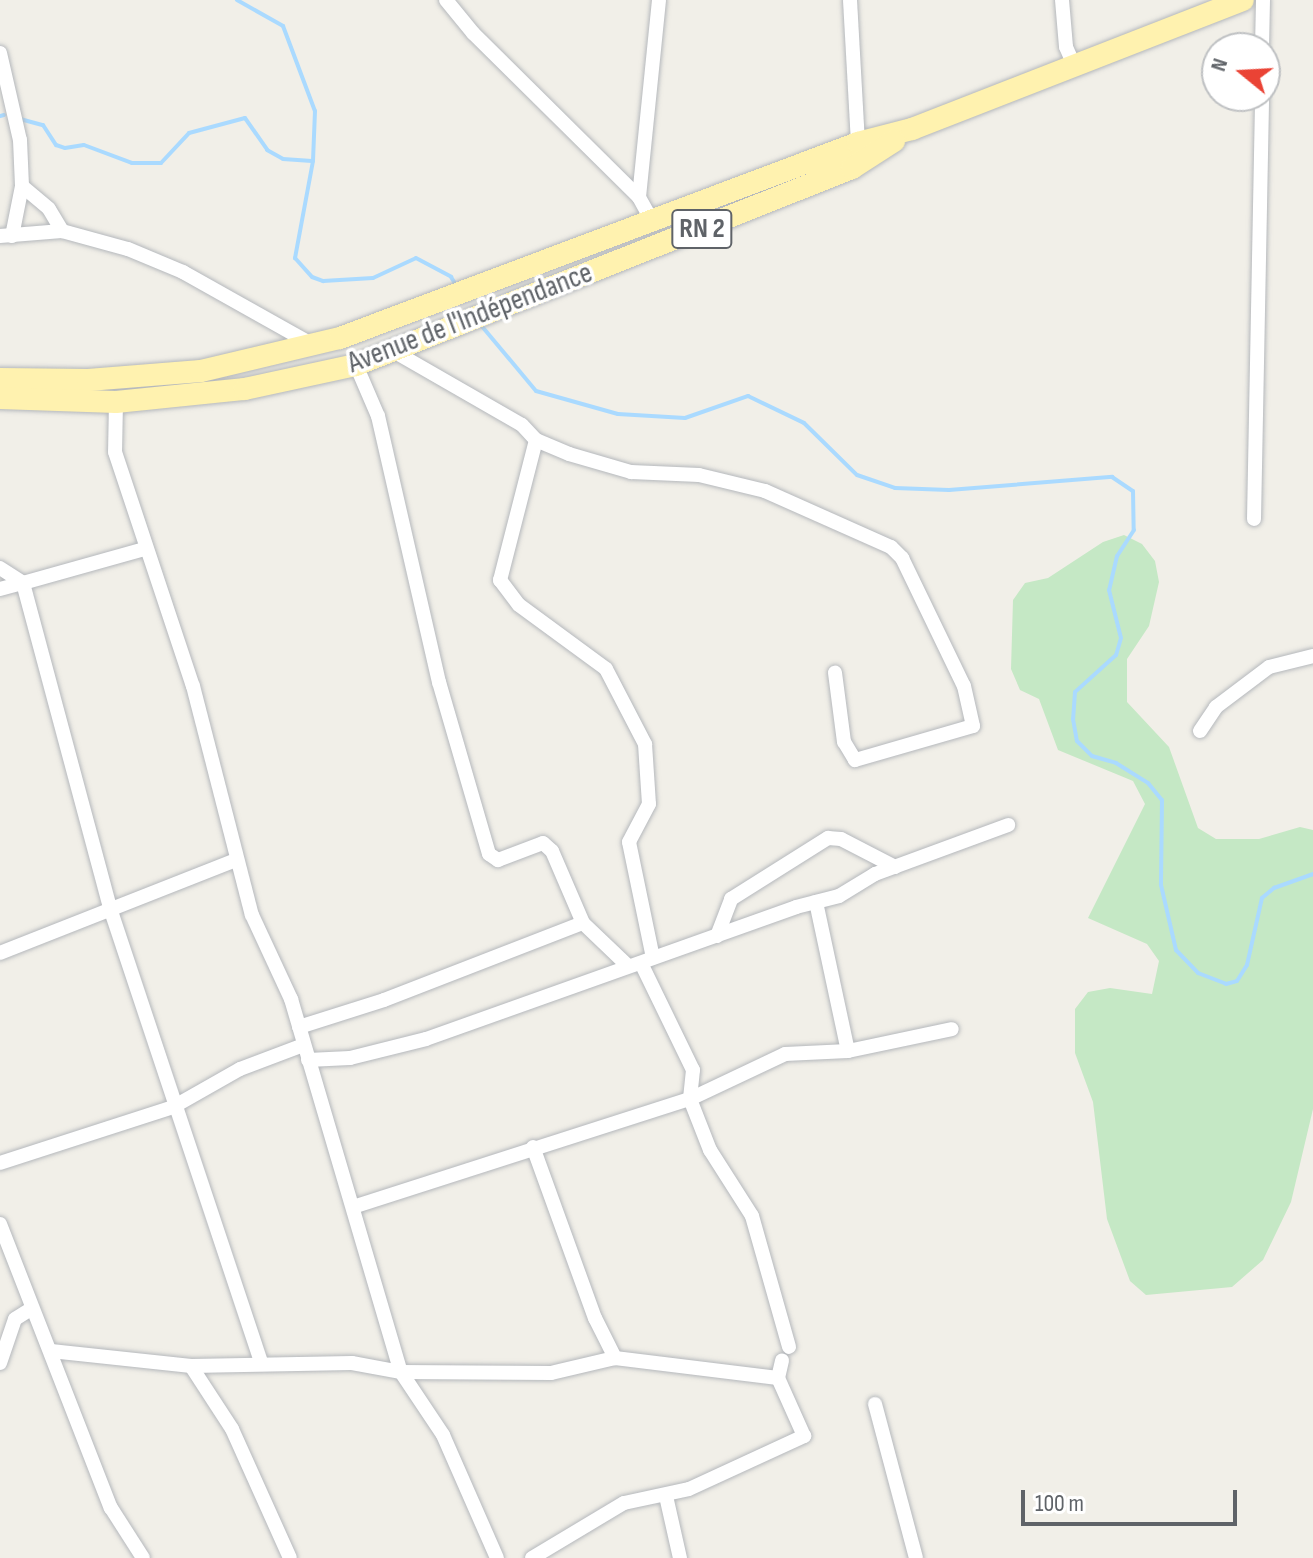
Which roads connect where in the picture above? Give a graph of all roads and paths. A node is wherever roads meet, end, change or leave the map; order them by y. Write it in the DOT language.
graph roads {
  1 [pos="446,0"];
  2 [pos="659,0"];
  3 [pos="850,0"];
  4 [pos="1062,0"];
  5 [pos="1243,0"];
  6 [pos="1263,0"];
  7 [pos="1262,32"];
  8 [pos="0,53"];
  9 [pos="1073,63"];
  10 [pos="1262,112"];
  11 [pos="912,129"];
  12 [pos="858,143"];
  13 [pos="22,186"];
  14 [pos="639,197"];
  15 [pos="651,219"];
  16 [pos="62,231"];
  17 [pos="6,236"];
  18 [pos="314,346"];
  19 [pos="395,352"];
  20 [pos="356,365"];
  21 [pos="0,379"];
  22 [pos="0,398"];
  23 [pos="116,402"];
  24 [pos="536,440"];
  25 [pos="1254,519"];
  26 [pos="145,549"];
  27 [pos="0,568"];
  28 [pos="23,583"];
  29 [pos="0,589"];
  30 [pos="1313,656"];
  31 [pos="835,673"];
  32 [pos="1200,731"];
  33 [pos="1008,825"];
  34 [pos="236,860"];
  35 [pos="895,867"];
  36 [pos="816,902"];
  37 [pos="110,908"];
  38 [pos="583,923"];
  39 [pos="717,936"];
  40 [pos="0,953"];
  41 [pos="640,962"];
  42 [pos="299,1027"];
  43 [pos="952,1029"];
  44 [pos="301,1046"];
  45 [pos="848,1051"];
  46 [pos="308,1060"];
  47 [pos="690,1099"];
  48 [pos="173,1107"];
  49 [pos="533,1147"];
  50 [pos="0,1163"];
  51 [pos="353,1207"];
  52 [pos="0,1224"];
  53 [pos="31,1309"];
  54 [pos="8,1320"];
  55 [pos="51,1351"];
  56 [pos="615,1358"];
  57 [pos="0,1363"];
  58 [pos="261,1363"];
  59 [pos="191,1366"];
  60 [pos="401,1372"];
  61 [pos="778,1378"];
  62 [pos="875,1404"];
  63 [pos="666,1496"];
  64 [pos="143,1558"];
  65 [pos="290,1558"];
  66 [pos="497,1558"];
  67 [pos="532,1558"];
  68 [pos="680,1558"];
  69 [pos="916,1558"];
  1 -- 14 [label="street"];
  2 -- 14 [label="street"];
  3 -- 12 [label="street"];
  4 -- 9 [label="street"];
  5 -- 9 [label="main road, Avenue de l'Indépendance / RN 2"];
  6 -- 7 [label="street"];
  8 -- 13 [label="street"];
  9 -- 11 [label="main road, Avenue de l'Indépendance / RN 2"];
  10 -- 25 [label="street"];
  11 -- 12 [label="main road, Avenue de l'Indépendance / RN 2"];
  11 -- 19 [label="main road, Avenue de l'Indépendance / RN 2"];
  12 -- 15 [label="main road, Avenue de l'Indépendance / RN 2"];
  13 -- 16 [label="street"];
  13 -- 17 [label="street"];
  14 -- 15 [label="street"];
  15 -- 18 [label="main road, Avenue de l'Indépendance / RN 2"];
  16 -- 17 [label="street"];
  16 -- 18 [label="street"];
  18 -- 21 [label="main road, Avenue de l'Indépendance / RN 2"];
  19 -- 20 [label="main road, Avenue de l'Indépendance / RN 2"];
  19 -- 24 [label="street"];
  20 -- 23 [label="main road, Avenue de l'Indépendance / RN 2"];
  20 -- 38 [label="street"];
  22 -- 23 [label="main road, Avenue de l'Indépendance / RN 2"];
  23 -- 26 [label="street"];
  24 -- 31 [label="street"];
  24 -- 41 [label="street"];
  26 -- 28 [label="street"];
  26 -- 34 [label="street"];
  27 -- 28 [label="street"];
  28 -- 29 [label="street"];
  28 -- 37 [label="street"];
  30 -- 32 [label="street"];
  33 -- 35 [label="street"];
  34 -- 37 [label="street"];
  34 -- 42 [label="street"];
  35 -- 36 [label="street"];
  35 -- 39 [label="street"];
  36 -- 39 [label="street"];
  36 -- 45 [label="street"];
  37 -- 40 [label="street"];
  37 -- 48 [label="street"];
  38 -- 41 [label="street"];
  38 -- 42 [label="street"];
  39 -- 41 [label="street"];
  41 -- 46 [label="street"];
  41 -- 47 [label="street"];
  42 -- 44 [label="street"];
  43 -- 45 [label="street"];
  44 -- 46 [label="street"];
  44 -- 48 [label="street"];
  45 -- 47 [label="street"];
  46 -- 51 [label="street"];
  47 -- 49 [label="street"];
  47 -- 61 [label="street"];
  48 -- 50 [label="street"];
  48 -- 58 [label="street"];
  49 -- 51 [label="street"];
  49 -- 56 [label="street"];
  51 -- 60 [label="street"];
  52 -- 53 [label="street"];
  53 -- 54 [label="street"];
  53 -- 55 [label="street"];
  54 -- 57 [label="street"];
  55 -- 59 [label="street"];
  55 -- 64 [label="street"];
  56 -- 60 [label="street"];
  56 -- 61 [label="street"];
  58 -- 59 [label="street"];
  58 -- 60 [label="street"];
  59 -- 65 [label="street"];
  60 -- 66 [label="street"];
  61 -- 63 [label="street"];
  62 -- 69 [label="street"];
  63 -- 67 [label="street"];
  63 -- 68 [label="street"];
}
